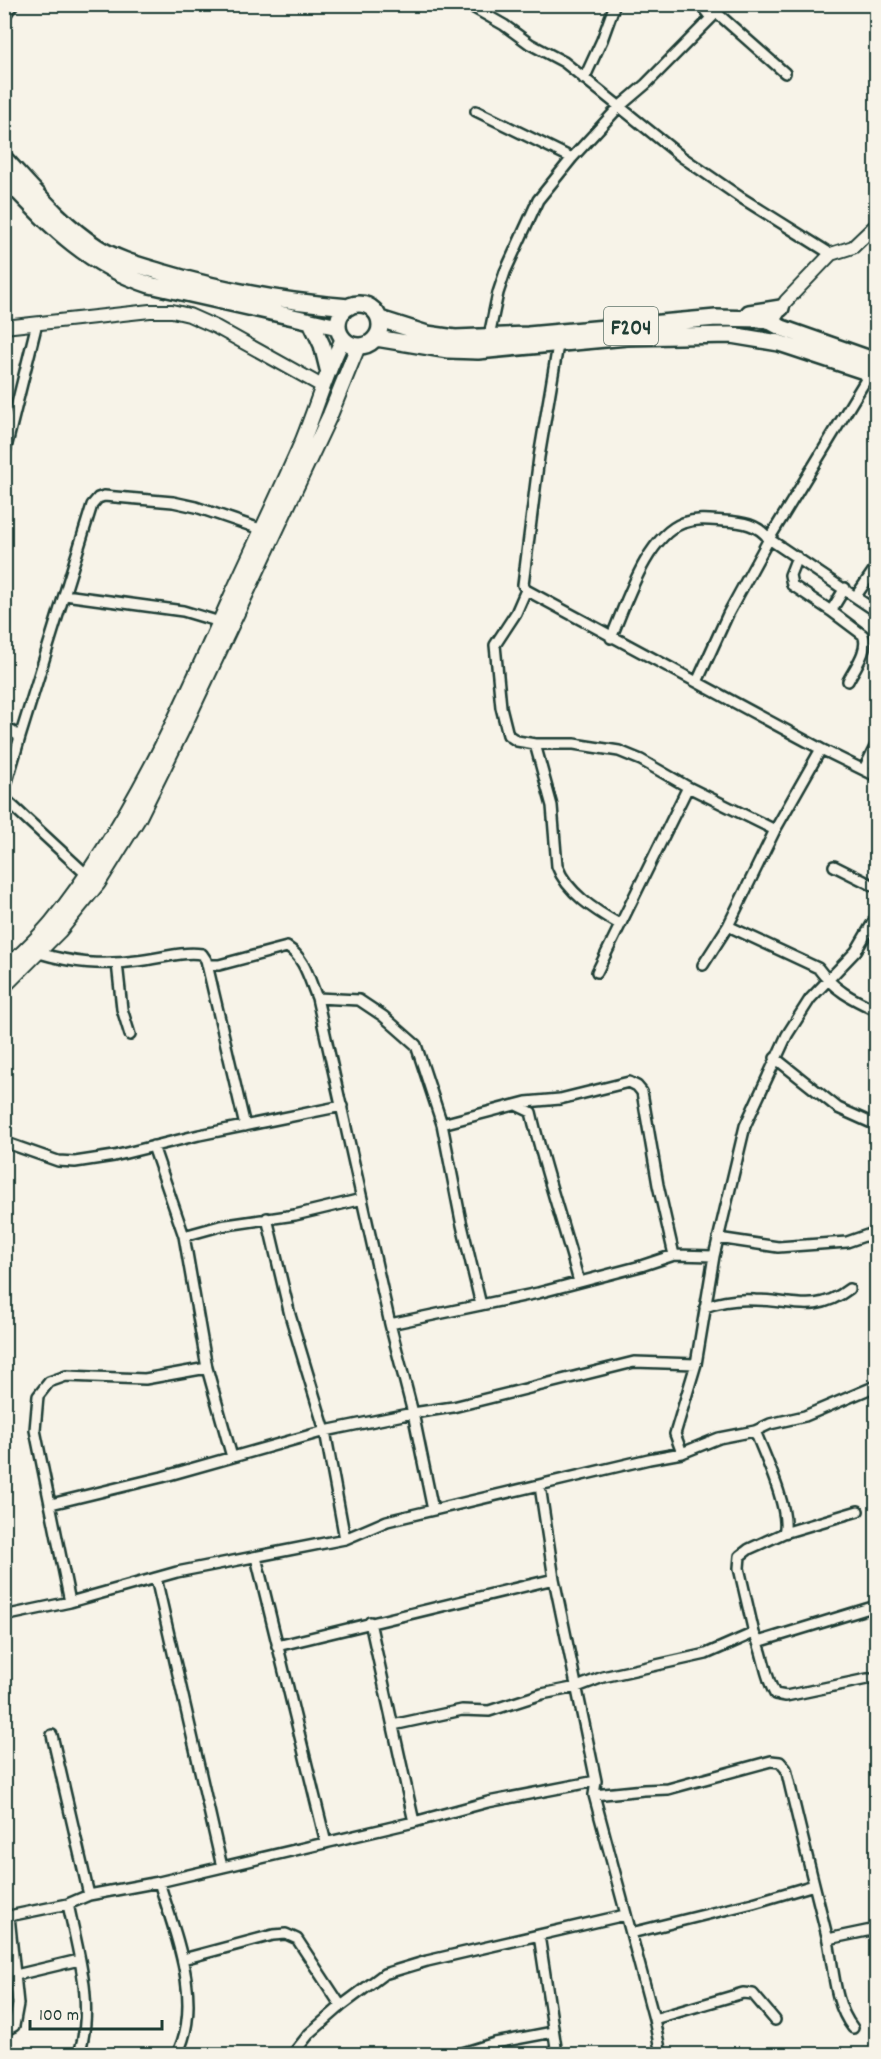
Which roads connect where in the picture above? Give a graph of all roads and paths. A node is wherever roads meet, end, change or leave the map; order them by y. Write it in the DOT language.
graph roads {
  1 [pos="13,4"];
  2 [pos="467,4"];
  3 [pos="615,4"];
  4 [pos="700,4"];
  5 [pos="725,4"];
  6 [pos="714,15"];
  7 [pos="4,17"];
  8 [pos="785,73"];
  9 [pos="584,79"];
  10 [pos="619,107"];
  11 [pos="476,111"];
  12 [pos="4,158"];
  13 [pos="572,158"];
  14 [pos="4,177"];
  15 [pos="876,225"];
  16 [pos="831,254"];
  17 [pos="784,305"];
  18 [pos="349,307"];
  19 [pos="716,318"];
  20 [pos="380,319"];
  21 [pos="311,322"];
  22 [pos="37,323"];
  23 [pos="777,325"];
  24 [pos="4,327"];
  25 [pos="341,333"];
  26 [pos="489,336"];
  27 [pos="376,338"];
  28 [pos="766,341"];
  29 [pos="508,342"];
  30 [pos="558,345"];
  31 [pos="358,346"];
  32 [pos="328,369"];
  33 [pos="874,369"];
  34 [pos="322,386"];
  35 [pos="4,456"];
  36 [pos="263,530"];
  37 [pos="769,538"];
  38 [pos="796,557"];
  39 [pos="876,567"];
  40 [pos="845,588"];
  41 [pos="526,590"];
  42 [pos="65,595"];
  43 [pos="856,596"];
  44 [pos="831,611"];
  45 [pos="876,611"];
  46 [pos="220,622"];
  47 [pos="611,638"];
  48 [pos="848,681"];
  49 [pos="697,682"];
  50 [pos="4,726"];
  51 [pos="20,737"];
  52 [pos="535,744"];
  53 [pos="876,745"];
  54 [pos="821,749"];
  55 [pos="864,769"];
  56 [pos="876,776"];
  57 [pos="688,787"];
  58 [pos="4,792"];
  59 [pos="4,798"];
  60 [pos="775,830"];
  61 [pos="834,866"];
  62 [pos="87,875"];
  63 [pos="876,887"];
  64 [pos="876,917"];
  65 [pos="620,924"];
  66 [pos="728,926"];
  67 [pos="39,953"];
  68 [pos="117,963"];
  69 [pos="207,965"];
  70 [pos="703,965"];
  71 [pos="4,971"];
  72 [pos="597,972"];
  73 [pos="827,980"];
  74 [pos="4,986"];
  75 [pos="317,998"];
  76 [pos="876,1010"];
  77 [pos="129,1035"];
  78 [pos="775,1058"];
  79 [pos="516,1105"];
  80 [pos="342,1106"];
  81 [pos="442,1124"];
  82 [pos="876,1125"];
  83 [pos="246,1126"];
  84 [pos="4,1142"];
  85 [pos="153,1146"];
  86 [pos="362,1199"];
  87 [pos="267,1218"];
  88 [pos="876,1232"];
  89 [pos="184,1236"];
  90 [pos="718,1238"];
  91 [pos="674,1255"];
  92 [pos="714,1256"];
  93 [pos="579,1282"];
  94 [pos="849,1289"];
  95 [pos="481,1305"];
  96 [pos="705,1307"];
  97 [pos="390,1324"];
  98 [pos="696,1364"];
  99 [pos="207,1368"];
  100 [pos="876,1386"];
  101 [pos="413,1413"];
  102 [pos="325,1431"];
  103 [pos="754,1431"];
  104 [pos="682,1453"];
  105 [pos="232,1457"];
  106 [pos="540,1486"];
  107 [pos="51,1504"];
  108 [pos="433,1510"];
  109 [pos="858,1511"];
  110 [pos="784,1533"];
  111 [pos="345,1539"];
  112 [pos="256,1557"];
  113 [pos="156,1578"];
  114 [pos="554,1579"];
  115 [pos="70,1602"];
  116 [pos="876,1606"];
  117 [pos="4,1616"];
  118 [pos="370,1622"];
  119 [pos="756,1637"];
  120 [pos="277,1646"];
  121 [pos="876,1679"];
  122 [pos="577,1687"];
  123 [pos="393,1725"];
  124 [pos="52,1736"];
  125 [pos="596,1781"];
  126 [pos="594,1795"];
  127 [pos="414,1822"];
  128 [pos="326,1843"];
  129 [pos="222,1867"];
  130 [pos="159,1882"];
  131 [pos="814,1885"];
  132 [pos="89,1895"];
  133 [pos="68,1904"];
  134 [pos="625,1915"];
  135 [pos="7,1917"];
  136 [pos="876,1929"];
  137 [pos="631,1933"];
  138 [pos="539,1935"];
  139 [pos="828,1939"];
  140 [pos="183,1959"];
  141 [pos="79,1960"];
  142 [pos="16,1975"];
  143 [pos="340,2006"];
  144 [pos="654,2019"];
  145 [pos="775,2020"];
  146 [pos="853,2028"];
  147 [pos="4,2031"];
  148 [pos="553,2032"];
  149 [pos="79,2055"];
  150 [pos="177,2055"];
  151 [pos="293,2055"];
  152 [pos="459,2055"];
  153 [pos="557,2055"];
  154 [pos="661,2055"];
  1 -- 7 [label="street"];
  2 -- 9 [label="street"];
  3 -- 9 [label="street"];
  4 -- 6 [label="street"];
  5 -- 6 [label="street"];
  6 -- 8 [label="street"];
  6 -- 10 [label="street"];
  9 -- 10 [label="street"];
  10 -- 13 [label="street"];
  10 -- 16 [label="street"];
  11 -- 13 [label="street"];
  12 -- 18 [label="main road, F204"];
  13 -- 26 [label="street"];
  14 -- 21 [label="main road"];
  15 -- 16 [label="street"];
  16 -- 17 [label="street"];
  17 -- 19 [label="main road"];
  17 -- 23 [label="main road"];
  18 -- 20 [label="main road, F204"];
  18 -- 25 [label="main road"];
  19 -- 23 [label="main road, F204"];
  19 -- 29 [label="main road, F204"];
  20 -- 26 [label="main road, F204"];
  20 -- 27 [label="main road"];
  21 -- 25 [label="main road"];
  21 -- 32 [label="main road"];
  22 -- 24 [label="street"];
  22 -- 34 [label="street"];
  22 -- 35 [label="street"];
  23 -- 28 [label="street"];
  23 -- 33 [label="main road, F204"];
  25 -- 31 [label="main road"];
  25 -- 32 [label="main road"];
  26 -- 29 [label="main road, F204"];
  27 -- 29 [label="main road, F204"];
  27 -- 31 [label="main road"];
  28 -- 30 [label="main road, F204"];
  28 -- 33 [label="main road, F204"];
  29 -- 30 [label="main road, F204"];
  30 -- 41 [label="street"];
  31 -- 67 [label="main road"];
  32 -- 34 [label="main road"];
  33 -- 37 [label="street"];
  34 -- 36 [label="main road"];
  36 -- 42 [label="street"];
  36 -- 46 [label="main road"];
  37 -- 38 [label="street"];
  37 -- 47 [label="street"];
  37 -- 49 [label="street"];
  38 -- 40 [label="street"];
  38 -- 44 [label="street"];
  39 -- 43 [label="street"];
  40 -- 43 [label="street"];
  40 -- 44 [label="street"];
  41 -- 47 [label="street"];
  41 -- 52 [label="street"];
  42 -- 46 [label="street"];
  42 -- 51 [label="street"];
  43 -- 45 [label="street"];
  44 -- 48 [label="street"];
  46 -- 62 [label="main road"];
  47 -- 49 [label="street"];
  49 -- 54 [label="street"];
  50 -- 51 [label="street"];
  51 -- 58 [label="street"];
  52 -- 57 [label="street"];
  52 -- 65 [label="street"];
  53 -- 55 [label="street"];
  54 -- 55 [label="street"];
  54 -- 60 [label="street"];
  55 -- 56 [label="street"];
  57 -- 60 [label="street"];
  57 -- 65 [label="street"];
  59 -- 62 [label="street"];
  60 -- 66 [label="street"];
  61 -- 63 [label="street"];
  62 -- 71 [label="main road"];
  64 -- 73 [label="street"];
  65 -- 72 [label="street"];
  66 -- 70 [label="street"];
  66 -- 73 [label="street"];
  67 -- 68 [label="street"];
  67 -- 74 [label="main road"];
  68 -- 69 [label="street"];
  68 -- 77 [label="street"];
  69 -- 75 [label="street"];
  69 -- 83 [label="street"];
  73 -- 76 [label="street"];
  73 -- 78 [label="street"];
  75 -- 80 [label="street"];
  75 -- 81 [label="street"];
  78 -- 82 [label="street"];
  78 -- 90 [label="street"];
  79 -- 81 [label="street"];
  79 -- 91 [label="street"];
  79 -- 93 [label="street"];
  80 -- 83 [label="street"];
  80 -- 86 [label="street"];
  81 -- 95 [label="street"];
  83 -- 85 [label="street"];
  84 -- 85 [label="street"];
  85 -- 89 [label="street"];
  86 -- 87 [label="street"];
  86 -- 97 [label="street"];
  87 -- 89 [label="street"];
  87 -- 102 [label="street"];
  88 -- 90 [label="street"];
  89 -- 99 [label="street"];
  90 -- 92 [label="street"];
  91 -- 92 [label="street"];
  91 -- 93 [label="street"];
  92 -- 96 [label="street"];
  93 -- 95 [label="street"];
  94 -- 96 [label="street"];
  95 -- 97 [label="street"];
  96 -- 98 [label="street"];
  97 -- 101 [label="street"];
  98 -- 101 [label="street"];
  98 -- 104 [label="street"];
  99 -- 105 [label="street"];
  99 -- 107 [label="street"];
  100 -- 103 [label="street"];
  101 -- 102 [label="street"];
  101 -- 108 [label="street"];
  102 -- 105 [label="street"];
  102 -- 111 [label="street"];
  103 -- 104 [label="street"];
  103 -- 110 [label="street"];
  104 -- 106 [label="street"];
  105 -- 107 [label="street"];
  106 -- 108 [label="street"];
  106 -- 114 [label="street"];
  107 -- 115 [label="street"];
  108 -- 111 [label="street"];
  109 -- 110 [label="street"];
  110 -- 119 [label="street"];
  111 -- 112 [label="street"];
  112 -- 113 [label="street"];
  112 -- 120 [label="street"];
  113 -- 115 [label="street"];
  113 -- 129 [label="street"];
  114 -- 118 [label="street"];
  114 -- 122 [label="street"];
  115 -- 117 [label="street"];
  116 -- 119 [label="street"];
  118 -- 120 [label="street"];
  118 -- 123 [label="street"];
  119 -- 121 [label="street"];
  119 -- 122 [label="street"];
  120 -- 128 [label="street"];
  122 -- 123 [label="street"];
  122 -- 125 [label="street"];
  123 -- 127 [label="street"];
  124 -- 132 [label="street"];
  125 -- 126 [label="street"];
  125 -- 127 [label="street"];
  126 -- 131 [label="street"];
  126 -- 134 [label="street"];
  127 -- 128 [label="street"];
  128 -- 129 [label="street"];
  129 -- 130 [label="street"];
  130 -- 132 [label="street"];
  130 -- 140 [label="street"];
  131 -- 137 [label="street"];
  131 -- 139 [label="street"];
  132 -- 133 [label="street"];
  133 -- 135 [label="street"];
  133 -- 141 [label="street"];
  134 -- 137 [label="street"];
  134 -- 138 [label="street"];
  135 -- 142 [label="street"];
  136 -- 139 [label="street"];
  137 -- 144 [label="street"];
  138 -- 143 [label="street"];
  138 -- 148 [label="street"];
  139 -- 146 [label="street"];
  140 -- 143 [label="street"];
  140 -- 150 [label="street"];
  141 -- 142 [label="street"];
  141 -- 149 [label="street"];
  142 -- 147 [label="street"];
  143 -- 151 [label="street"];
  144 -- 145 [label="street"];
  144 -- 154 [label="street"];
  148 -- 152 [label="street"];
  148 -- 153 [label="street"];
}
